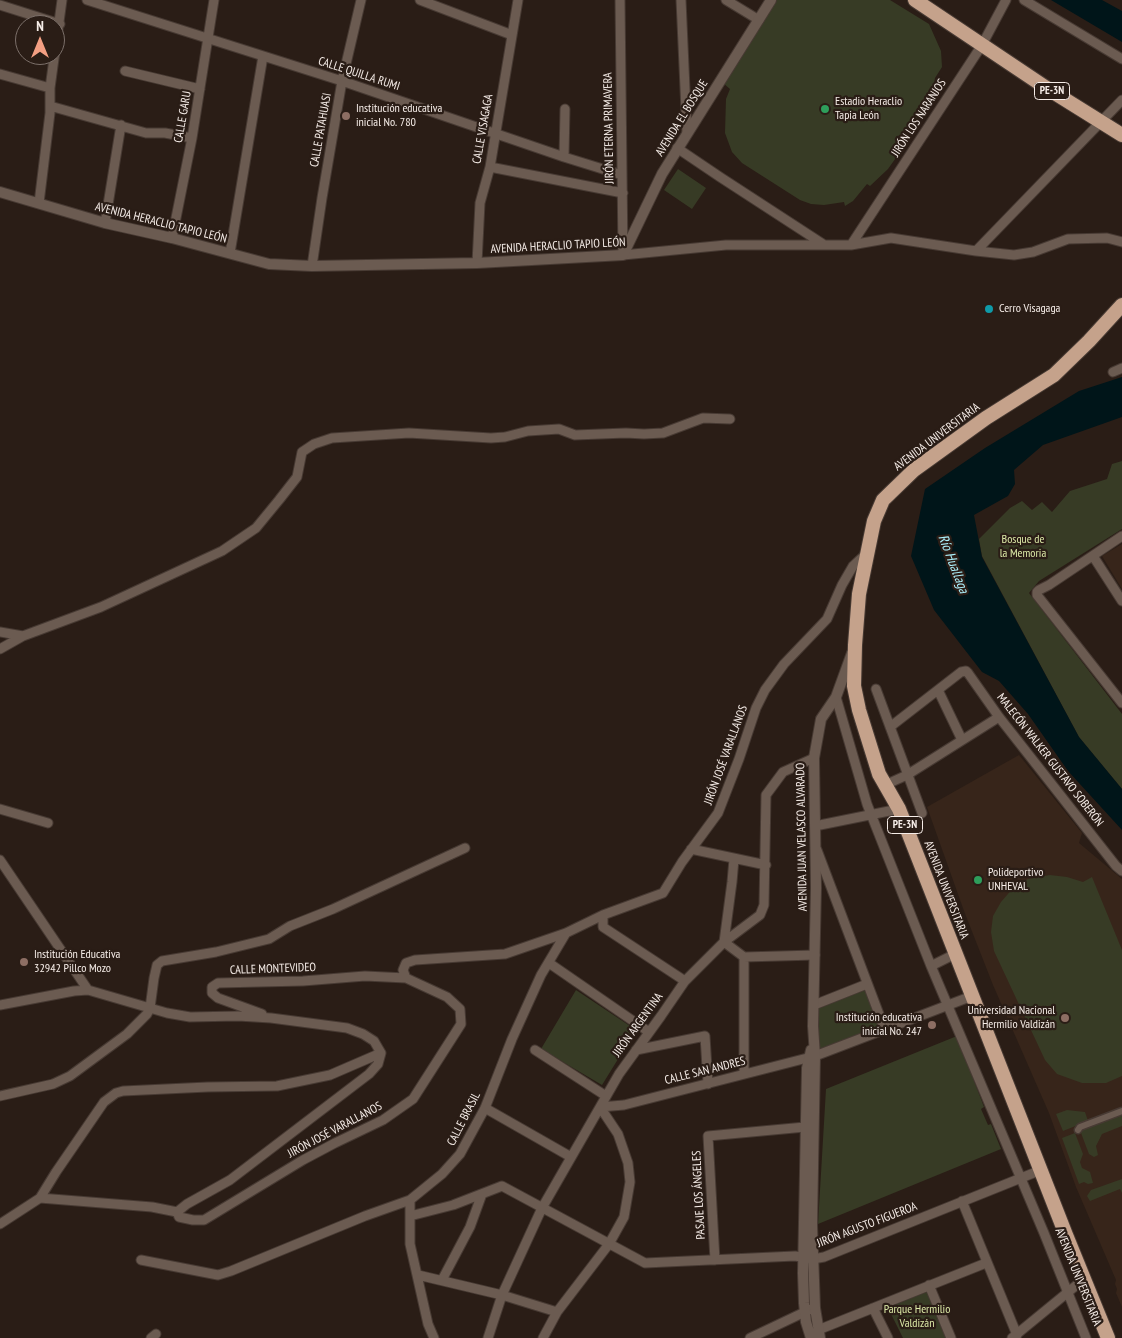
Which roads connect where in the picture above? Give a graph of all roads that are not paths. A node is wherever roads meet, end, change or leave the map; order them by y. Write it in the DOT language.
graph roads {
  1 [pos="62,0"];
  2 [pos="87,0"];
  3 [pos="214,0"];
  4 [pos="361,0"];
  5 [pos="420,0"];
  6 [pos="518,0"];
  7 [pos="620,0"];
  8 [pos="681,0"];
  9 [pos="726,0"];
  10 [pos="772,0"];
  11 [pos="915,0"];
  12 [pos="1024,0"];
  13 [pos="1005,1"];
  14 [pos="0,5"];
  15 [pos="32,15"];
  16 [pos="61,15"];
  17 [pos="759,20"];
  18 [pos="512,35"];
  19 [pos="209,39"];
  20 [pos="982,44"];
  21 [pos="263,56"];
  22 [pos="1122,59"];
  23 [pos="54,65"];
  24 [pos="125,71"];
  25 [pos="0,74"];
  26 [pos="342,81"];
  27 [pos="50,88"];
  28 [pos="200,89"];
  29 [pos="1122,100"];
  30 [pos="50,106"];
  31 [pos="564,109"];
  32 [pos="1101,122"];
  33 [pos="121,125"];
  34 [pos="687,133"];
  35 [pos="495,134"];
  36 [pos="1122,136"];
  37 [pos="192,138"];
  38 [pos="677,148"];
  39 [pos="564,157"];
  40 [pos="490,167"];
  41 [pos="622,175"];
  42 [pos="0,192"];
  43 [pos="623,193"];
  44 [pos="39,203"];
  45 [pos="105,223"];
  46 [pos="172,238"];
  47 [pos="1122,242"];
  48 [pos="824,245"];
  49 [pos="851,245"];
  50 [pos="976,251"];
  51 [pos="230,253"];
  52 [pos="623,255"];
  53 [pos="477,263"];
  54 [pos="312,266"];
  55 [pos="1122,305"];
  56 [pos="1122,368"];
  57 [pos="1113,372"];
  58 [pos="730,419"];
  59 [pos="1122,536"];
  60 [pos="867,554"];
  61 [pos="1093,556"];
  62 [pos="1122,601"];
  63 [pos="0,632"];
  64 [pos="22,636"];
  65 [pos="855,645"];
  66 [pos="0,649"];
  67 [pos="876,689"];
  68 [pos="938,690"];
  69 [pos="836,696"];
  70 [pos="1122,703"];
  71 [pos="999,717"];
  72 [pos="890,727"];
  73 [pos="962,740"];
  74 [pos="814,758"];
  75 [pos="907,775"];
  76 [pos="885,786"];
  77 [pos="0,809"];
  78 [pos="899,809"];
  79 [pos="922,813"];
  80 [pos="872,814"];
  81 [pos="48,822"];
  82 [pos="815,826"];
  83 [pos="816,846"];
  84 [pos="465,848"];
  85 [pos="691,850"];
  86 [pos="0,860"];
  87 [pos="734,860"];
  88 [pos="766,865"];
  89 [pos="1122,871"];
  90 [pos="603,915"];
  91 [pos="566,933"];
  92 [pos="724,942"];
  93 [pos="955,954"];
  94 [pos="815,955"];
  95 [pos="744,957"];
  96 [pos="549,963"];
  97 [pos="931,966"];
  98 [pos="406,978"];
  99 [pos="685,981"];
  100 [pos="867,984"];
  101 [pos="88,990"];
  102 [pos="972,996"];
  103 [pos="0,1005"];
  104 [pos="814,1005"];
  105 [pos="948,1006"];
  106 [pos="150,1008"];
  107 [pos="271,1018"];
  108 [pos="885,1030"];
  109 [pos="649,1032"];
  110 [pos="535,1050"];
  111 [pos="636,1050"];
  112 [pos="381,1053"];
  113 [pos="812,1057"];
  114 [pos="744,1074"];
  115 [pos="708,1084"];
  116 [pos="0,1096"];
  117 [pos="606,1096"];
  118 [pos="600,1107"];
  119 [pos="485,1108"];
  120 [pos="1122,1111"];
  121 [pos="805,1127"];
  122 [pos="1078,1130"];
  123 [pos="571,1157"];
  124 [pos="1041,1170"];
  125 [pos="1020,1178"];
  126 [pos="482,1194"];
  127 [pos="40,1198"];
  128 [pos="410,1200"];
  129 [pos="962,1201"];
  130 [pos="542,1208"];
  131 [pos="177,1212"];
  132 [pos="410,1216"];
  133 [pos="0,1224"];
  134 [pos="609,1244"];
  135 [pos="808,1258"];
  136 [pos="141,1260"];
  137 [pos="715,1260"];
  138 [pos="986,1263"];
  139 [pos="418,1275"];
  140 [pos="1084,1279"];
  141 [pos="442,1280"];
  142 [pos="929,1285"];
  143 [pos="1068,1292"];
  144 [pos="502,1295"];
  145 [pos="874,1308"];
  146 [pos="810,1310"];
  147 [pos="556,1312"];
  148 [pos="819,1334"];
  149 [pos="1015,1336"];
  150 [pos="434,1338"];
  151 [pos="488,1338"];
  152 [pos="543,1338"];
  153 [pos="750,1338"];
  154 [pos="811,1338"];
  155 [pos="888,1338"];
  156 [pos="952,1338"];
  157 [pos="1086,1338"];
  158 [pos="1108,1338"];
  1 -- 16 [label="street"];
  2 -- 19 [label="street, CALLE QUILLA RUMI"];
  3 -- 19 [label="street, CALLE GARU"];
  4 -- 26 [label="street, CALLE PATAHUASI"];
  5 -- 18 [label="street"];
  6 -- 18 [label="street, CALLE VISAGAGA"];
  7 -- 41 [label="street, JIRÓN ETERNA PRIMAVERA"];
  8 -- 34 [label="street"];
  9 -- 17 [label="street"];
  10 -- 17 [label="street, AVENIDA EL BOSQUE"];
  11 -- 20 [label="highway, PE-3N"];
  12 -- 22 [label="street"];
  13 -- 20 [label="street, JIRÓN LOS NARANJOS"];
  14 -- 15 [label="street"];
  17 -- 34 [label="street, AVENIDA EL BOSQUE"];
  18 -- 35 [label="street, CALLE VISAGAGA"];
  19 -- 21 [label="street, CALLE QUILLA RUMI"];
  19 -- 28 [label="street, CALLE GARU"];
  20 -- 32 [label="highway, PE-3N"];
  20 -- 49 [label="street, JIRÓN LOS NARANJOS"];
  21 -- 26 [label="street, CALLE QUILLA RUMI"];
  21 -- 51 [label="street"];
  23 -- 27 [label="street"];
  24 -- 28 [label="street"];
  25 -- 27 [label="street"];
  26 -- 35 [label="street, CALLE QUILLA RUMI"];
  26 -- 54 [label="street, CALLE PATAHUASI"];
  27 -- 30 [label="street"];
  28 -- 37 [label="street, CALLE GARU"];
  29 -- 32 [label="street"];
  30 -- 33 [label="street"];
  30 -- 44 [label="street"];
  31 -- 39 [label="street"];
  32 -- 36 [label="highway, PE-3N"];
  32 -- 50 [label="street"];
  33 -- 37 [label="street"];
  33 -- 45 [label="street"];
  34 -- 38 [label="street, AVENIDA EL BOSQUE"];
  35 -- 39 [label="street, CALLE QUILLA RUMI"];
  35 -- 40 [label="street, CALLE VISAGAGA"];
  37 -- 46 [label="street, CALLE GARU"];
  38 -- 48 [label="street"];
  38 -- 52 [label="street, AVENIDA EL BOSQUE"];
  39 -- 41 [label="street, CALLE QUILLA RUMI"];
  40 -- 43 [label="street"];
  40 -- 53 [label="street, CALLE VISAGAGA"];
  41 -- 43 [label="street, JIRÓN ETERNA PRIMAVERA"];
  42 -- 44 [label="street, AVENIDA HERACLIO TAPIO LEÓN"];
  43 -- 52 [label="street, JIRÓN ETERNA PRIMAVERA"];
  44 -- 45 [label="street, AVENIDA HERACLIO TAPIO LEÓN"];
  45 -- 46 [label="street, AVENIDA HERACLIO TAPIO LEÓN"];
  46 -- 51 [label="street, AVENIDA HERACLIO TAPIO LEÓN"];
  47 -- 50 [label="street, AVENIDA HERACLIO TAPIO LEÓN"];
  48 -- 49 [label="street, AVENIDA HERACLIO TAPIO LEÓN"];
  48 -- 52 [label="street, AVENIDA HERACLIO TAPIO LEÓN"];
  49 -- 50 [label="street, AVENIDA HERACLIO TAPIO LEÓN"];
  51 -- 54 [label="street, AVENIDA HERACLIO TAPIO LEÓN"];
  52 -- 53 [label="street, AVENIDA HERACLIO TAPIO LEÓN"];
  53 -- 54 [label="street, AVENIDA HERACLIO TAPIO LEÓN"];
  55 -- 60 [label="highway, AVENIDA UNIVERSITARIA / PE-3N"];
  56 -- 57 [label="street"];
  58 -- 64 [label="street"];
  59 -- 61 [label="street"];
  60 -- 65 [label="highway, AVENIDA UNIVERSITARIA / PE-3N"];
  60 -- 85 [label="street, JIRÓN JOSÉ VARALLANOS"];
  61 -- 62 [label="street"];
  61 -- 70 [label="street"];
  63 -- 64 [label="street"];
  64 -- 66 [label="street"];
  65 -- 69 [label="street, AVENIDA JUAN VELASCO ALVARADO"];
  65 -- 76 [label="highway, AVENIDA UNIVERSITARIA / PE-3N"];
  67 -- 72 [label="street"];
  68 -- 71 [label="street, MALECÓN WALKER GUSTAVO SOBERÓN"];
  68 -- 72 [label="street"];
  68 -- 73 [label="street"];
  69 -- 74 [label="street, AVENIDA JUAN VELASCO ALVARADO"];
  69 -- 80 [label="street, AVENIDA UNIVERSITARIA"];
  71 -- 73 [label="street"];
  71 -- 89 [label="street, MALECÓN WALKER GUSTAVO SOBERÓN"];
  72 -- 75 [label="street"];
  73 -- 75 [label="street"];
  74 -- 82 [label="street, AVENIDA JUAN VELASCO ALVARADO"];
  74 -- 88 [label="street, JIRÓN ARGENTINA"];
  75 -- 76 [label="street"];
  75 -- 79 [label="street"];
  76 -- 78 [label="highway, AVENIDA UNIVERSITARIA / PE-3N"];
  77 -- 81 [label="street"];
  78 -- 80 [label="street"];
  78 -- 93 [label="highway, AVENIDA UNIVERSITARIA / PE-3N"];
  80 -- 82 [label="street"];
  80 -- 97 [label="street, AVENIDA UNIVERSITARIA"];
  82 -- 83 [label="street, AVENIDA JUAN VELASCO ALVARADO"];
  83 -- 94 [label="street, AVENIDA JUAN VELASCO ALVARADO"];
  83 -- 100 [label="street"];
  84 -- 106 [label="street"];
  85 -- 87 [label="street"];
  85 -- 90 [label="street, JIRÓN JOSÉ VARALLANOS"];
  86 -- 101 [label="street"];
  87 -- 88 [label="street"];
  87 -- 92 [label="street"];
  88 -- 92 [label="street, JIRÓN ARGENTINA"];
  90 -- 91 [label="street, JIRÓN JOSÉ VARALLANOS"];
  90 -- 99 [label="street"];
  91 -- 96 [label="street, CALLE BRASIL"];
  91 -- 98 [label="street, JIRÓN JOSÉ VARALLANOS"];
  92 -- 95 [label="street"];
  92 -- 99 [label="street, JIRÓN ARGENTINA"];
  93 -- 97 [label="street"];
  93 -- 102 [label="highway, AVENIDA UNIVERSITARIA / PE-3N"];
  94 -- 95 [label="street"];
  94 -- 104 [label="street, AVENIDA JUAN VELASCO ALVARADO"];
  95 -- 114 [label="street"];
  96 -- 109 [label="street"];
  96 -- 119 [label="street, CALLE BRASIL"];
  97 -- 105 [label="street, AVENIDA UNIVERSITARIA"];
  98 -- 107 [label="street, CALLE MONTEVIDEO"];
  98 -- 131 [label="street, JIRÓN JOSÉ VARALLANOS"];
  99 -- 109 [label="street, JIRÓN ARGENTINA"];
  100 -- 104 [label="street"];
  100 -- 108 [label="street"];
  101 -- 103 [label="street"];
  101 -- 106 [label="street"];
  102 -- 105 [label="street, CALLE SAN ANDRES"];
  102 -- 124 [label="highway, AVENIDA UNIVERSITARIA / PE-3N"];
  104 -- 113 [label="street, AVENIDA JUAN VELASCO ALVARADO"];
  105 -- 108 [label="street, CALLE SAN ANDRES"];
  105 -- 125 [label="street, AVENIDA UNIVERSITARIA"];
  106 -- 107 [label="street"];
  106 -- 116 [label="street"];
  107 -- 112 [label="street"];
  108 -- 113 [label="street, CALLE SAN ANDRES"];
  109 -- 111 [label="street, JIRÓN ARGENTINA"];
  110 -- 117 [label="street"];
  111 -- 115 [label="street"];
  111 -- 117 [label="street, JIRÓN ARGENTINA"];
  112 -- 127 [label="street"];
  112 -- 131 [label="street, JIRÓN JOSÉ VARALLANOS"];
  113 -- 114 [label="street, CALLE SAN ANDRES"];
  113 -- 121 [label="street, AVENIDA JUAN VELASCO ALVARADO"];
  113 -- 135 [label="street, AVENIDA JUAN VELASCO ALVARADO"];
  114 -- 115 [label="street, CALLE SAN ANDRES"];
  115 -- 118 [label="street, CALLE SAN ANDRES"];
  117 -- 118 [label="street, JIRÓN ARGENTINA"];
  118 -- 123 [label="street, JIRÓN ARGENTINA"];
  118 -- 134 [label="street"];
  119 -- 123 [label="street"];
  119 -- 128 [label="street, CALLE BRASIL"];
  120 -- 122 [label="street"];
  121 -- 135 [label="street, AVENIDA JUAN VELASCO ALVARADO"];
  121 -- 137 [label="street, PASAJE LOS ÁNGELES"];
  123 -- 130 [label="street, JIRÓN ARGENTINA"];
  124 -- 125 [label="street, JIRÓN AGUSTO FIGUEROA"];
  124 -- 140 [label="highway, AVENIDA UNIVERSITARIA / PE-3N"];
  125 -- 129 [label="street, JIRÓN AGUSTO FIGUEROA"];
  125 -- 143 [label="street, AVENIDA UNIVERSITARIA"];
  126 -- 130 [label="street, JIRÓN AGUSTO FIGUEROA"];
  126 -- 132 [label="street"];
  126 -- 141 [label="street"];
  127 -- 131 [label="street"];
  127 -- 133 [label="street"];
  128 -- 132 [label="street"];
  128 -- 136 [label="street"];
  129 -- 135 [label="street, JIRÓN AGUSTO FIGUEROA"];
  129 -- 138 [label="street"];
  130 -- 134 [label="street, JIRÓN AGUSTO FIGUEROA"];
  130 -- 144 [label="street, JIRÓN ARGENTINA"];
  132 -- 139 [label="street"];
  134 -- 137 [label="street, JIRÓN AGUSTO FIGUEROA"];
  134 -- 147 [label="street"];
  135 -- 137 [label="street, JIRÓN AGUSTO FIGUEROA"];
  135 -- 146 [label="street, AVENIDA JUAN VELASCO ALVARADO"];
  138 -- 142 [label="street"];
  138 -- 149 [label="street"];
  139 -- 141 [label="street"];
  139 -- 150 [label="street"];
  140 -- 143 [label="street"];
  140 -- 158 [label="highway, AVENIDA UNIVERSITARIA / PE-3N"];
  141 -- 144 [label="street"];
  142 -- 145 [label="street"];
  142 -- 156 [label="street"];
  143 -- 149 [label="street"];
  143 -- 157 [label="street, AVENIDA UNIVERSITARIA"];
  144 -- 147 [label="street"];
  144 -- 151 [label="street, JIRÓN ARGENTINA"];
  145 -- 148 [label="street"];
  145 -- 155 [label="street"];
  146 -- 148 [label="street, AVENIDA JUAN VELASCO ALVARADO"];
  146 -- 153 [label="street"];
  146 -- 154 [label="street, AVENIDA JUAN VELASCO ALVARADO"];
  147 -- 152 [label="street"];
}
